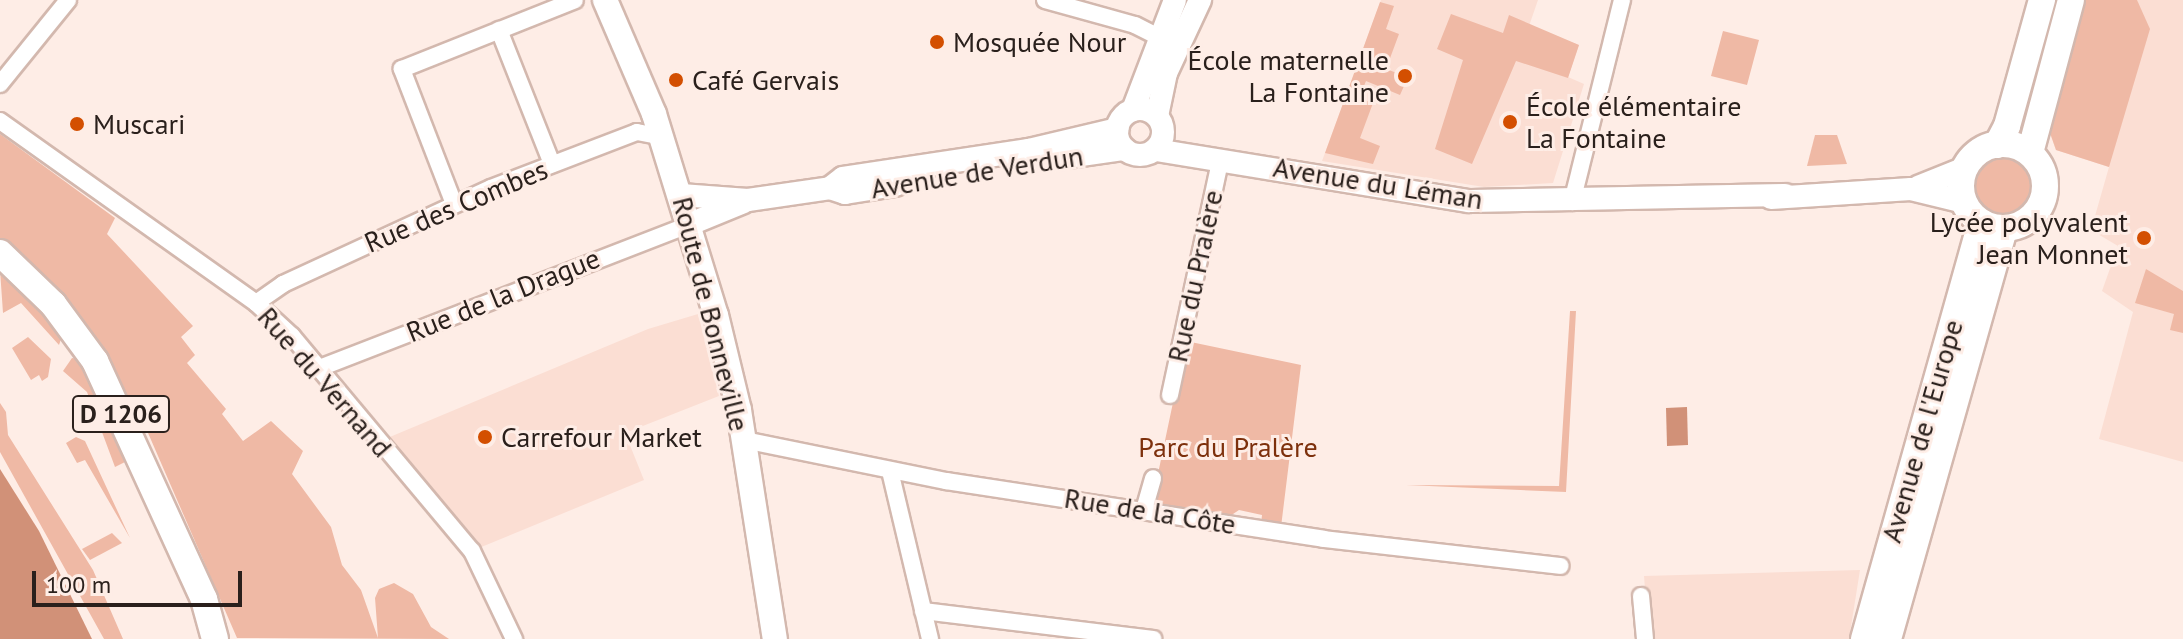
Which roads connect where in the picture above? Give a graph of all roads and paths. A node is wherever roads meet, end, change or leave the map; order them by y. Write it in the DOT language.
graph roads {
  1 [pos="68,0"];
  2 [pos="575,0"];
  3 [pos="605,0"];
  4 [pos="1045,0"];
  5 [pos="1175,0"];
  6 [pos="1200,0"];
  7 [pos="1622,0"];
  8 [pos="2042,0"];
  9 [pos="2071,0"];
  10 [pos="499,30"];
  11 [pos="1160,38"];
  12 [pos="0,84"];
  13 [pos="1133,110"];
  14 [pos="0,121"];
  15 [pos="1159,132"];
  16 [pos="662,137"];
  17 [pos="1121,139"];
  18 [pos="1997,145"];
  19 [pos="2030,153"];
  20 [pos="1221,158"];
  21 [pos="552,164"];
  22 [pos="1965,168"];
  23 [pos="1911,189"];
  24 [pos="681,195"];
  25 [pos="748,200"];
  26 [pos="1577,202"];
  27 [pos="454,204"];
  28 [pos="1983,218"];
  29 [pos="690,224"];
  30 [pos="0,253"];
  31 [pos="256,303"];
  32 [pos="317,369"];
  33 [pos="1170,395"];
  34 [pos="744,440"];
  35 [pos="890,471"];
  36 [pos="1153,478"];
  37 [pos="1144,510"];
  38 [pos="1560,566"];
  39 [pos="1641,596"];
  40 [pos="204,599"];
  41 [pos="923,611"];
  42 [pos="215,639"];
  43 [pos="230,639"];
  44 [pos="514,639"];
  45 [pos="775,639"];
  46 [pos="930,639"];
  47 [pos="1153,639"];
  48 [pos="1645,639"];
  49 [pos="1864,639"];
  50 [pos="1888,639"];
  1 -- 12 [label="street"];
  2 -- 10 [label="street"];
  3 -- 16 [label="main road, Route de Bonneville"];
  4 -- 11 [label="street"];
  5 -- 11 [label="street"];
  6 -- 15 [label="street"];
  7 -- 26 [label="street"];
  8 -- 18 [label="main road"];
  9 -- 19 [label="main road"];
  10 -- 21 [label="street"];
  10 -- 27 [label="street"];
  11 -- 13 [label="street"];
  13 -- 15 [label="street"];
  13 -- 17 [label="street"];
  14 -- 31 [label="street, Rue du Vernand"];
  15 -- 17 [label="street, Avenue de Verdun"];
  15 -- 20 [label="street, Avenue du Léman"];
  16 -- 21 [label="street, Rue des Combes"];
  16 -- 24 [label="main road, Route de Bonneville"];
  17 -- 25 [label="street, Avenue de Verdun"];
  18 -- 19 [label="main road"];
  18 -- 22 [label="main road"];
  19 -- 28 [label="main road"];
  20 -- 26 [label="street, Avenue du Léman"];
  20 -- 33 [label="street, Rue du Pralère"];
  21 -- 27 [label="street, Rue des Combes"];
  22 -- 23 [label="street, Avenue du Léman"];
  22 -- 28 [label="main road"];
  23 -- 26 [label="street, Avenue du Léman"];
  23 -- 28 [label="street, Avenue du Léman"];
  24 -- 25 [label="street, Avenue de Verdun"];
  24 -- 29 [label="main road, Route de Bonneville"];
  25 -- 29 [label="street, Avenue de Verdun"];
  27 -- 31 [label="street, Rue des Combes"];
  28 -- 49 [label="main road, Avenue de l'Europe"];
  28 -- 50 [label="main road, Avenue de l'Europe"];
  29 -- 32 [label="street, Rue de la Drague"];
  29 -- 34 [label="main road, Route de Bonneville"];
  30 -- 40 [label="main road, D 1206"];
  31 -- 32 [label="street, Rue du Vernand"];
  32 -- 44 [label="street, Rue du Vernand"];
  34 -- 35 [label="street, Rue de la Côte"];
  34 -- 45 [label="main road, Route de Bonneville"];
  35 -- 37 [label="street, Rue de la Côte"];
  35 -- 41 [label="street"];
  36 -- 37 [label="street"];
  37 -- 38 [label="street, Rue de la Côte"];
  39 -- 48 [label="street"];
  40 -- 42 [label="main road, D 1206"];
  40 -- 43 [label="main road, D 1206"];
  41 -- 46 [label="street"];
  41 -- 47 [label="street"];
}
